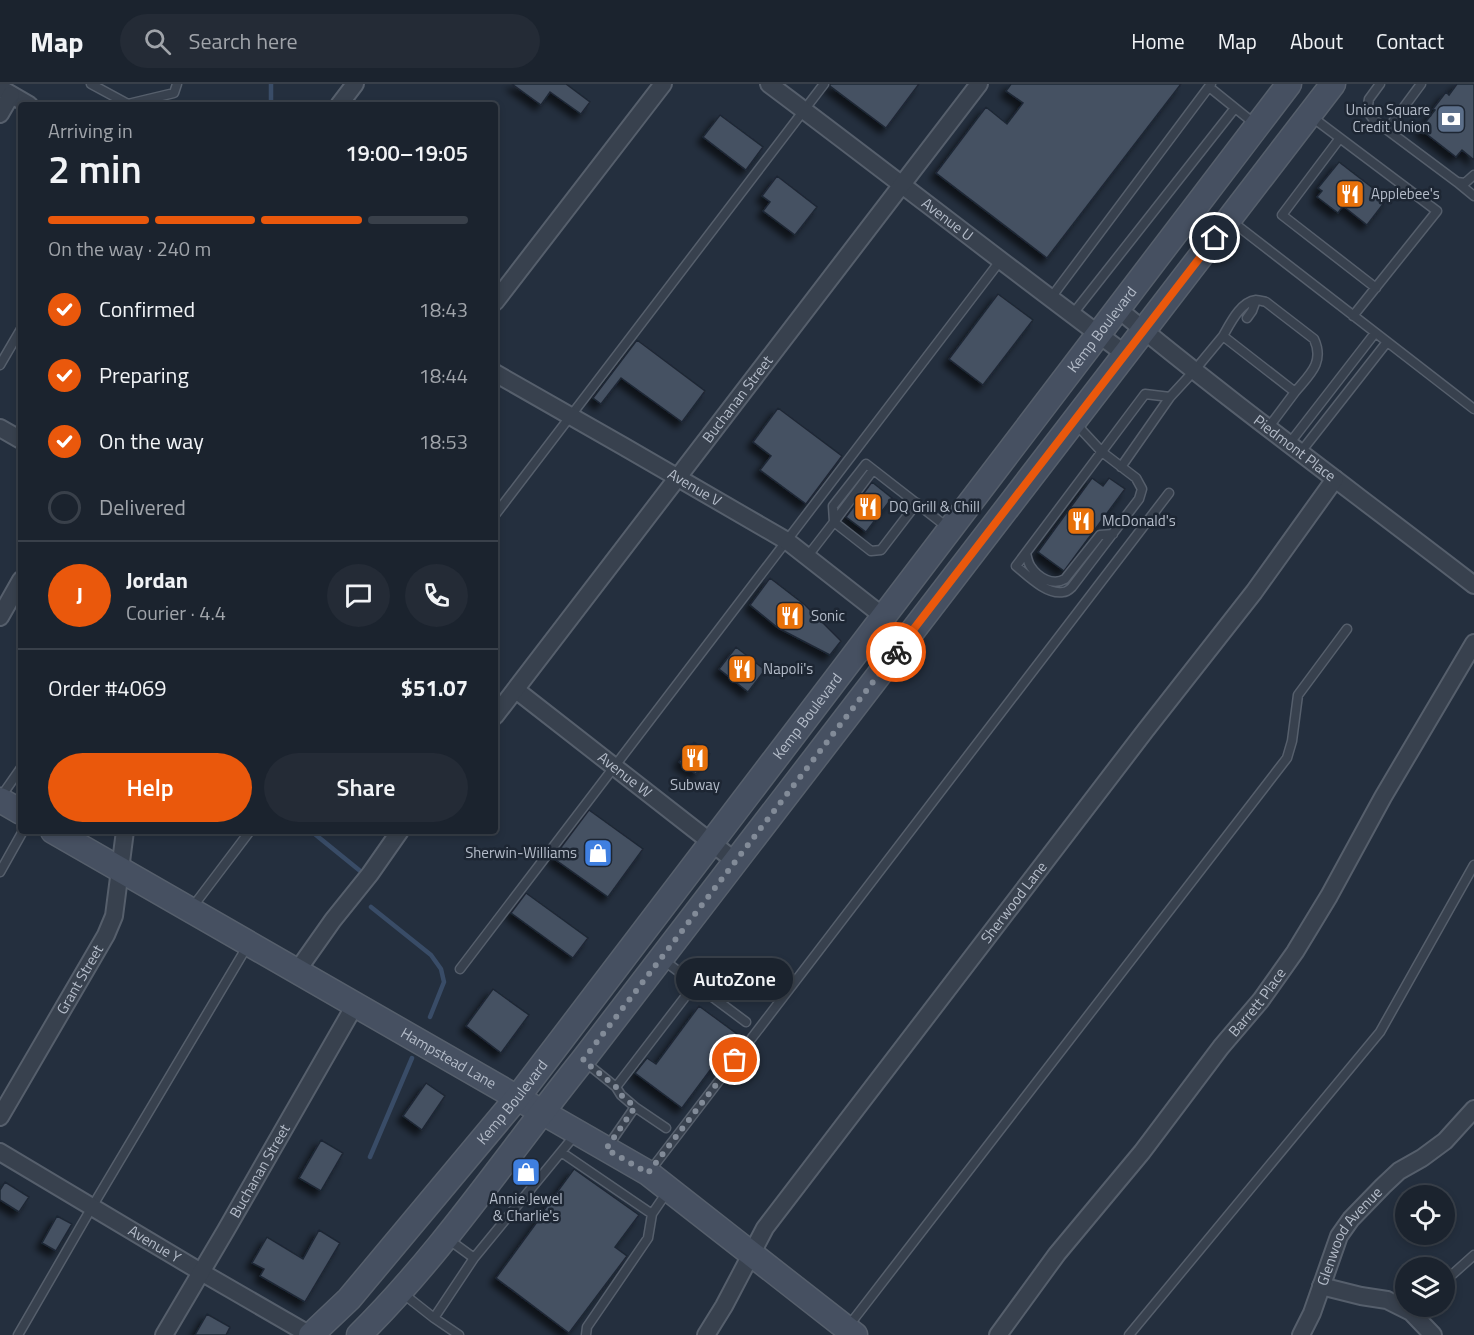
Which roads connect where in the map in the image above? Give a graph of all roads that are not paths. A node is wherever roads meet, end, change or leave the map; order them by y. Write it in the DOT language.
graph roads {
  1 [pos="91,84"];
  2 [pos="177,84"];
  3 [pos="355,84"];
  4 [pos="663,84"];
  5 [pos="769,84"];
  6 [pos="824,84"];
  7 [pos="979,84"];
  8 [pos="1334,84"];
  9 [pos="1380,84"];
  10 [pos="1421,84"];
  11 [pos="1210,85"];
  12 [pos="1281,87"];
  13 [pos="6,92"];
  14 [pos="24,102"];
  15 [pos="124,102"];
  16 [pos="136,102"];
  17 [pos="341,102"];
  18 [pos="1235,108"];
  19 [pos="804,111"];
  20 [pos="0,114"];
  21 [pos="1310,115"];
  22 [pos="1258,125"];
  23 [pos="1387,130"];
  24 [pos="1340,138"];
  25 [pos="1474,176"];
  26 [pos="1457,182"];
  27 [pos="902,185"];
  28 [pos="1474,196"];
  29 [pos="1229,219"];
  30 [pos="1000,261"];
  31 [pos="1376,288"];
  32 [pos="498,298"];
  33 [pos="1050,299"];
  34 [pos="1256,300"];
  35 [pos="1118,309"];
  36 [pos="1072,315"];
  37 [pos="1353,316"];
  38 [pos="1247,318"];
  39 [pos="1143,331"];
  40 [pos="18,333"];
  41 [pos="1237,333"];
  42 [pos="1375,333"];
  43 [pos="1098,334"];
  44 [pos="1222,336"];
  45 [pos="1231,342"];
  46 [pos="1387,342"];
  47 [pos="1125,354"];
  48 [pos="0,365"];
  49 [pos="1194,371"];
  50 [pos="498,375"];
  51 [pos="1295,392"];
  52 [pos="1170,397"];
  53 [pos="1474,409"];
  54 [pos="570,416"];
  55 [pos="1073,422"];
  56 [pos="0,428"];
  57 [pos="1268,429"];
  58 [pos="18,438"];
  59 [pos="1294,448"];
  60 [pos="1102,452"];
  61 [pos="1121,467"];
  62 [pos="678,478"];
  63 [pos="1335,479"];
  64 [pos="1169,493"];
  65 [pos="917,502"];
  66 [pos="498,511"];
  67 [pos="834,522"];
  68 [pos="950,529"];
  69 [pos="1113,534"];
  70 [pos="787,542"];
  71 [pos="1026,553"];
  72 [pos="807,557"];
  73 [pos="18,585"];
  74 [pos="1474,585"];
  75 [pos="0,617"];
  76 [pos="884,617"];
  77 [pos="1347,629"];
  78 [pos="908,637"];
  79 [pos="1474,643"];
  80 [pos="516,690"];
  81 [pos="498,712"];
  82 [pos="615,767"];
  83 [pos="18,772"];
  84 [pos="0,799"];
  85 [pos="18,810"];
  86 [pos="21,834"];
  87 [pos="58,834"];
  88 [pos="125,834"];
  89 [pos="248,834"];
  90 [pos="398,834"];
  91 [pos="712,843"];
  92 [pos="735,861"];
  93 [pos="1474,865"];
  94 [pos="120,869"];
  95 [pos="0,872"];
  96 [pos="191,910"];
  97 [pos="249,944"];
  98 [pos="660,958"];
  99 [pos="460,969"];
  100 [pos="297,971"];
  101 [pos="695,984"];
  102 [pos="355,1005"];
  103 [pos="746,1022"];
  104 [pos="583,1060"];
  105 [pos="616,1087"];
  106 [pos="517,1098"];
  107 [pos="635,1107"];
  108 [pos="1474,1108"];
  109 [pos="541,1112"];
  110 [pos="0,1117"];
  111 [pos="666,1128"];
  112 [pos="577,1132"];
  113 [pos="606,1149"];
  114 [pos="0,1152"];
  115 [pos="561,1152"];
  116 [pos="648,1173"];
  117 [pos="669,1190"];
  118 [pos="92,1208"];
  119 [pos="652,1214"];
  120 [pos="446,1238"];
  121 [pos="752,1254"];
  122 [pos="1474,1255"];
  123 [pos="474,1258"];
  124 [pos="201,1272"];
  125 [pos="1455,1272"];
  126 [pos="1322,1286"];
  127 [pos="400,1292"];
  128 [pos="1395,1302"];
  129 [pos="1420,1317"];
  130 [pos="434,1318"];
  131 [pos="843,1328"];
  132 [pos="18,1335"];
  133 [pos="164,1335"];
  134 [pos="310,1335"];
  135 [pos="359,1335"];
  136 [pos="459,1335"];
  137 [pos="586,1335"];
  138 [pos="706,1335"];
  139 [pos="998,1335"];
  140 [pos="1129,1335"];
  141 [pos="1301,1335"];
  142 [pos="1433,1335"];
  1 -- 15 [label="lane"];
  2 -- 16 [label="lane"];
  3 -- 17 [label="street"];
  4 -- 32 [label="street"];
  5 -- 19 [label="street, Avenue U"];
  6 -- 19 [label="lane"];
  7 -- 27 [label="street, Buchanan Street"];
  8 -- 21 [label="main road, Kemp Boulevard"];
  9 -- 23 [label="lane"];
  10 -- 23 [label="lane"];
  11 -- 18 [label="lane"];
  11 -- 33 [label="lane"];
  12 -- 21 [label="main road"];
  12 -- 22 [label="main road, Kemp Boulevard"];
  13 -- 14 [label="street"];
  13 -- 20 [label="street"];
  18 -- 22 [label="lane"];
  18 -- 36 [label="lane"];
  19 -- 27 [label="street, Avenue U"];
  19 -- 54 [label="lane"];
  21 -- 24 [label="lane"];
  21 -- 29 [label="main road, Kemp Boulevard"];
  22 -- 35 [label="main road, Kemp Boulevard"];
  23 -- 26 [label="lane"];
  24 -- 31 [label="lane"];
  24 -- 31 [label="lane"];
  25 -- 26 [label="lane"];
  26 -- 28 [label="lane"];
  27 -- 30 [label="street, Avenue U"];
  27 -- 62 [label="street, Buchanan Street"];
  29 -- 37 [label="lane"];
  29 -- 39 [label="main road, Kemp Boulevard"];
  30 -- 33 [label="street, Avenue U"];
  30 -- 70 [label="lane"];
  31 -- 37 [label="lane"];
  33 -- 36 [label="street, Avenue U"];
  34 -- 38 [label="lane"];
  34 -- 44 [label="lane"];
  34 -- 51 [label="lane"];
  35 -- 39 [label="street, Piedmont Place"];
  35 -- 43 [label="main road, Kemp Boulevard"];
  36 -- 43 [label="street, Avenue U"];
  37 -- 42 [label="lane"];
  39 -- 47 [label="main road, Kemp Boulevard"];
  39 -- 49 [label="street, Piedmont Place"];
  40 -- 48 [label="lane"];
  41 -- 45 [label="lane"];
  42 -- 46 [label="lane"];
  42 -- 59 [label="lane"];
  43 -- 47 [label="street, Avenue U"];
  43 -- 68 [label="main road, Kemp Boulevard"];
  44 -- 45 [label="lane"];
  44 -- 49 [label="lane"];
  45 -- 51 [label="lane"];
  46 -- 53 [label="lane"];
  46 -- 59 [label="lane"];
  47 -- 55 [label="main road, Kemp Boulevard"];
  49 -- 52 [label="lane"];
  49 -- 57 [label="street, Piedmont Place"];
  50 -- 54 [label="street, Avenue V"];
  51 -- 57 [label="lane"];
  52 -- 60 [label="lane"];
  52 -- 61 [label="lane"];
  54 -- 62 [label="street, Avenue V"];
  54 -- 66 [label="lane"];
  55 -- 60 [label="lane"];
  55 -- 78 [label="main road, Kemp Boulevard"];
  56 -- 58 [label="street"];
  57 -- 59 [label="street, Piedmont Place"];
  59 -- 63 [label="street, Piedmont Place"];
  60 -- 61 [label="lane"];
  60 -- 71 [label="lane"];
  61 -- 69 [label="lane"];
  62 -- 70 [label="street, Avenue V"];
  62 -- 80 [label="street, Buchanan Street"];
  63 -- 74 [label="street, Piedmont Place"];
  63 -- 121 [label="street, Sherwood Lane"];
  64 -- 116 [label="lane"];
  65 -- 67 [label="lane"];
  65 -- 67 [label="lane"];
  65 -- 68 [label="lane"];
  67 -- 72 [label="lane"];
  68 -- 76 [label="main road, Kemp Boulevard"];
  69 -- 71 [label="lane"];
  69 -- 71 [label="lane"];
  70 -- 72 [label="street, Avenue V"];
  70 -- 82 [label="lane"];
  72 -- 76 [label="street, Avenue V"];
  73 -- 75 [label="street"];
  76 -- 78 [label="main road"];
  76 -- 91 [label="main road, Kemp Boulevard"];
  77 -- 131 [label="lane"];
  78 -- 92 [label="main road, Kemp Boulevard"];
  79 -- 139 [label="street, Barrett Place"];
  80 -- 81 [label="street, Buchanan Street"];
  80 -- 82 [label="street, Avenue W"];
  82 -- 91 [label="street, Avenue W"];
  82 -- 99 [label="lane"];
  83 -- 84 [label="lane"];
  84 -- 85 [label="main road"];
  86 -- 95 [label="lane"];
  87 -- 94 [label="main road, Hampstead Lane"];
  88 -- 94 [label="street, Grant Street"];
  89 -- 96 [label="lane"];
  90 -- 100 [label="street"];
  91 -- 92 [label="street, Avenue W"];
  91 -- 106 [label="main road, Kemp Boulevard"];
  92 -- 98 [label="main road, Kemp Boulevard"];
  93 -- 140 [label="lane"];
  94 -- 96 [label="main road, Hampstead Lane"];
  94 -- 110 [label="street, Grant Street"];
  96 -- 97 [label="main road, Hampstead Lane"];
  97 -- 100 [label="main road, Hampstead Lane"];
  97 -- 118 [label="lane"];
  98 -- 101 [label="lane"];
  98 -- 104 [label="main road, Kemp Boulevard"];
  100 -- 102 [label="main road, Hampstead Lane"];
  101 -- 103 [label="lane"];
  101 -- 105 [label="lane"];
  102 -- 106 [label="main road, Hampstead Lane"];
  102 -- 124 [label="street, Buchanan Street"];
  104 -- 105 [label="lane"];
  104 -- 109 [label="main road, Kemp Boulevard"];
  105 -- 107 [label="lane"];
  106 -- 109 [label="main road, Hampstead Lane"];
  106 -- 134 [label="main road, Kemp Boulevard"];
  107 -- 111 [label="lane"];
  107 -- 113 [label="lane"];
  108 -- 126 [label="street, Glenwood Avenue"];
  109 -- 112 [label="main road, Hampstead Lane"];
  109 -- 120 [label="main road, Kemp Boulevard"];
  112 -- 113 [label="main road, Hampstead Lane"];
  112 -- 115 [label="lane"];
  113 -- 116 [label="main road, Hampstead Lane"];
  114 -- 118 [label="street, Avenue Y"];
  115 -- 119 [label="lane"];
  115 -- 123 [label="lane"];
  116 -- 117 [label="main road, Hampstead Lane"];
  117 -- 119 [label="lane"];
  117 -- 121 [label="main road, Hampstead Lane"];
  118 -- 124 [label="street, Avenue Y"];
  118 -- 132 [label="lane"];
  119 -- 137 [label="lane"];
  120 -- 123 [label="lane"];
  120 -- 127 [label="main road, Kemp Boulevard"];
  121 -- 131 [label="main road, Hampstead Lane"];
  121 -- 138 [label="street, Sherwood Lane"];
  122 -- 125 [label="lane"];
  123 -- 130 [label="lane"];
  124 -- 133 [label="street, Buchanan Street"];
  124 -- 134 [label="street, Avenue Y"];
  126 -- 128 [label="street"];
  126 -- 141 [label="street, Glenwood Avenue"];
  127 -- 130 [label="lane"];
  127 -- 135 [label="main road, Kemp Boulevard"];
  129 -- 142 [label="street"];
  130 -- 136 [label="lane"];
}
